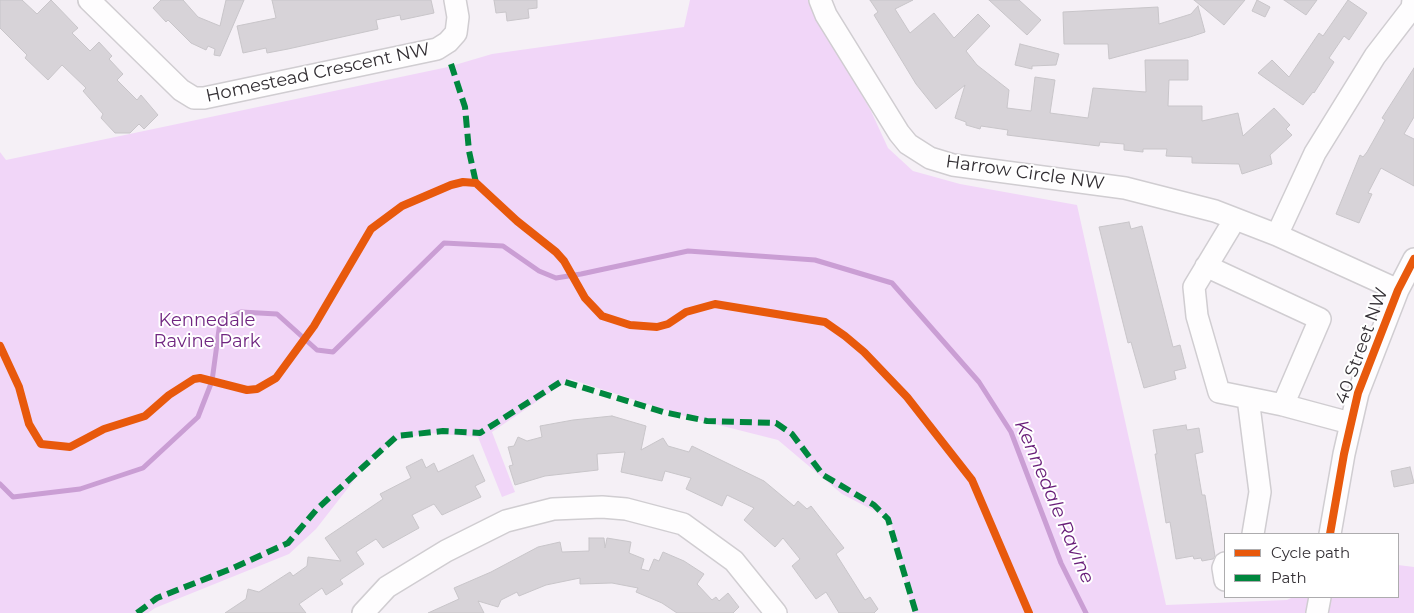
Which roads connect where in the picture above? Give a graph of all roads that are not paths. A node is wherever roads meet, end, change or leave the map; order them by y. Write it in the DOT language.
graph roads {
  1 [pos="89,0"];
  2 [pos="455,0"];
  3 [pos="820,0"];
  4 [pos="1413,0"];
  5 [pos="1234,219"];
  6 [pos="1277,235"];
  7 [pos="1414,258"];
  8 [pos="1206,266"];
  9 [pos="1398,290"];
  10 [pos="1248,398"];
  11 [pos="1283,405"];
  12 [pos="1350,424"];
  13 [pos="1253,533"];
  14 [pos="1330,533"];
  15 [pos="1320,598"];
  16 [pos="363,613"];
  17 [pos="776,613"];
  18 [pos="1317,613"];
  1 -- 2 [label="street, Homestead Crescent NW"];
  3 -- 5 [label="street, Harrow Circle NW"];
  4 -- 6 [label="street"];
  5 -- 6 [label="street, Harrow Circle NW"];
  5 -- 8 [label="street"];
  6 -- 9 [label="street, Harrow Circle NW"];
  7 -- 9 [label="street, 40 Street NW"];
  8 -- 10 [label="street"];
  8 -- 11 [label="street"];
  9 -- 12 [label="street, 40 Street NW"];
  10 -- 11 [label="street"];
  10 -- 13 [label="street"];
  11 -- 12 [label="street"];
  12 -- 14 [label="street, 40 Street NW"];
  15 -- 18 [label="street"];
  16 -- 17 [label="street"];
}
